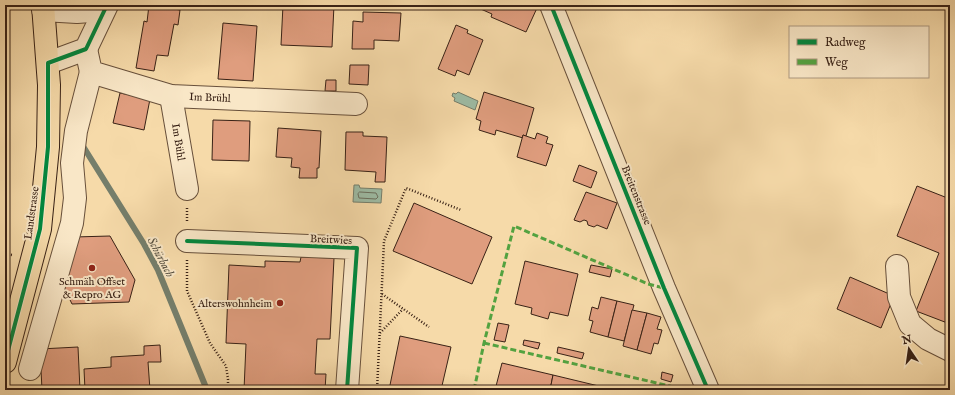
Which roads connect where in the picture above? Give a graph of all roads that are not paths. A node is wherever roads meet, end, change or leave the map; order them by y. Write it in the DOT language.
graph roads {
  1 [pos="551,5"];
  2 [pos="43,8"];
  3 [pos="105,8"];
  4 [pos="86,49"];
  5 [pos="48,63"];
  6 [pos="91,72"];
  7 [pos="171,96"];
  8 [pos="356,104"];
  9 [pos="187,189"];
  10 [pos="187,240"];
  11 [pos="897,266"];
  12 [pos="946,344"];
  13 [pos="5,362"];
  14 [pos="30,369"];
  15 [pos="347,390"];
  16 [pos="708,390"];
  1 -- 16 [label="street, Breitenstrasse"];
  2 -- 3 [label="street"];
  2 -- 5 [label="main road, Landstrasse"];
  3 -- 4 [label="street"];
  4 -- 5 [label="street"];
  4 -- 6 [label="street"];
  5 -- 13 [label="main road, Landstrasse"];
  6 -- 7 [label="street, Im Brühl"];
  6 -- 14 [label="street"];
  7 -- 8 [label="street, Im Brühl"];
  7 -- 9 [label="street, Im Bühl"];
  10 -- 15 [label="street, Breitwies"];
  11 -- 12 [label="street"];
}
